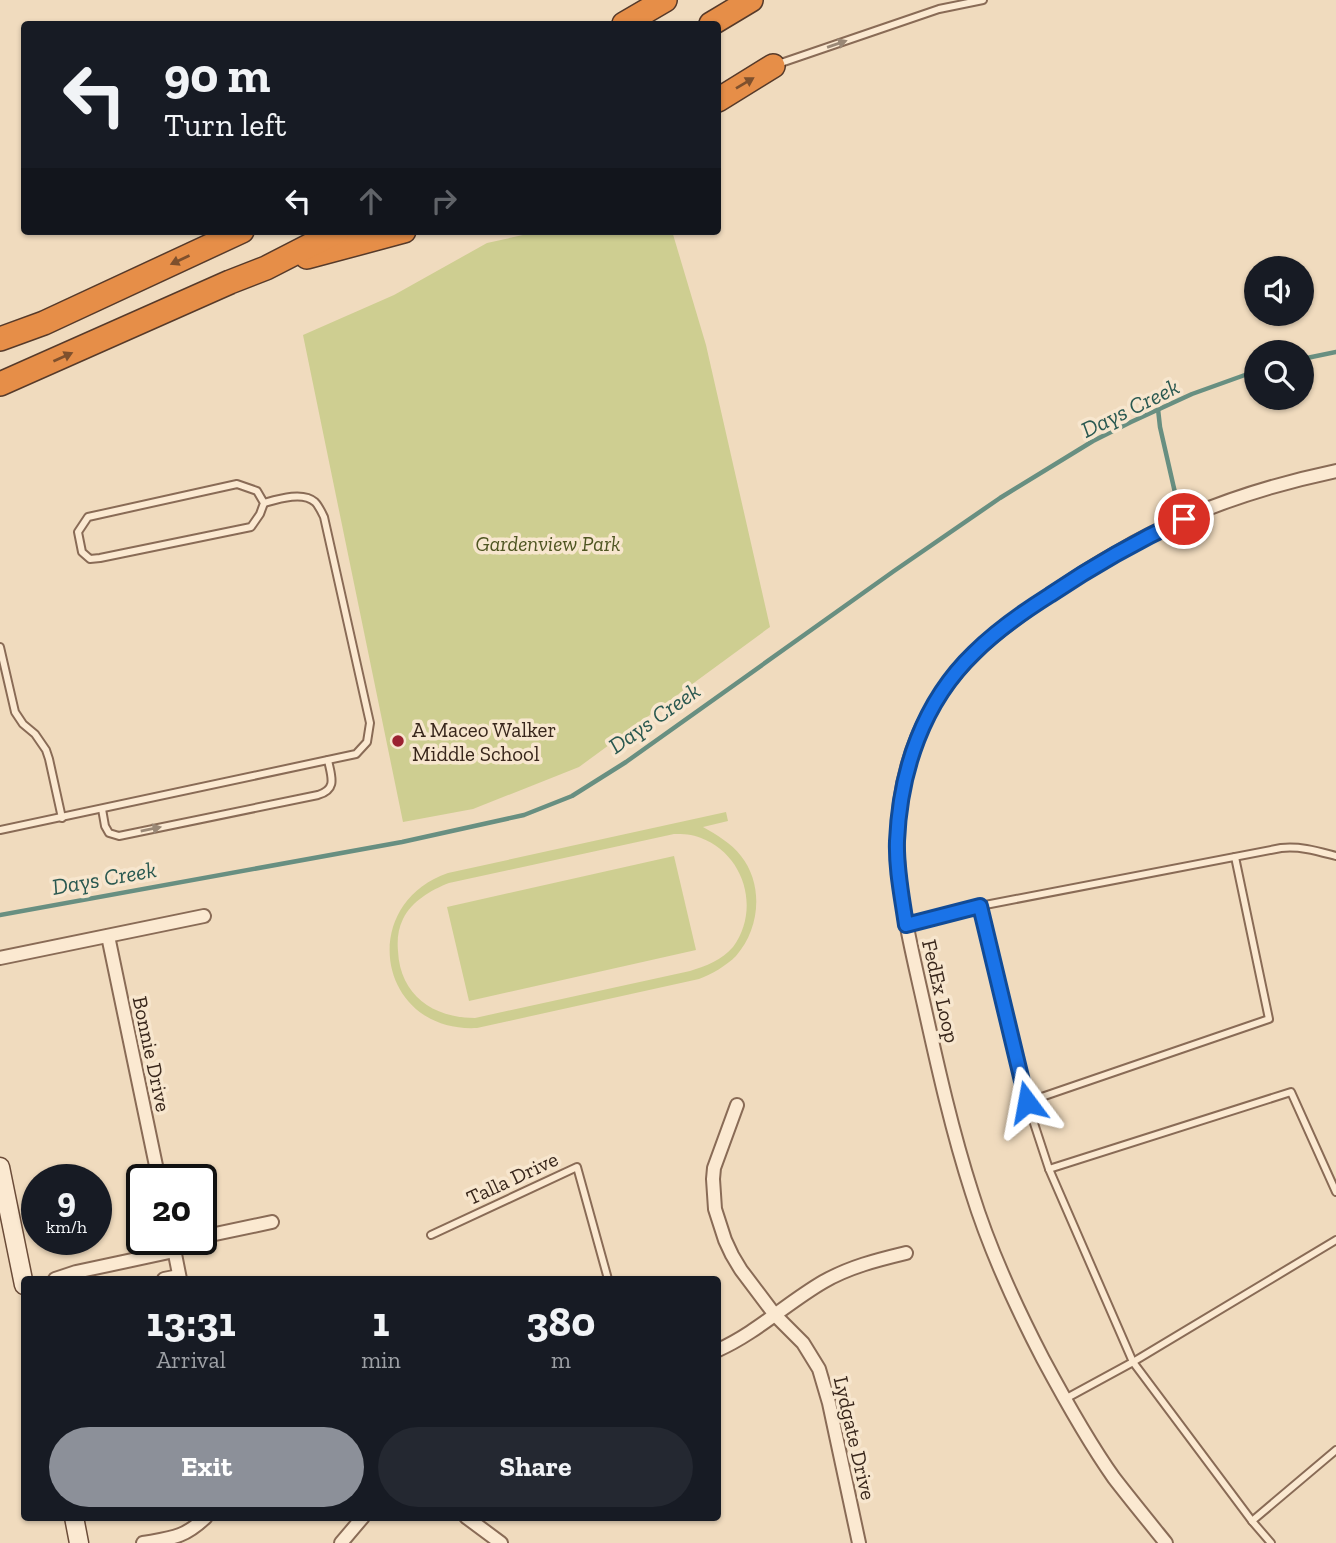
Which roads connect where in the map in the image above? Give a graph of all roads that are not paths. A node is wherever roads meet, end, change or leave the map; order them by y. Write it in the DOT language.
graph roads {
  1 [pos="665,0"];
  2 [pos="751,0"];
  3 [pos="983,0"];
  4 [pos="629,21"];
  5 [pos="716,21"];
  6 [pos="773,66"];
  7 [pos="721,98"];
  8 [pos="233,235"];
  9 [pos="330,235"];
  10 [pos="389,235"];
  11 [pos="267,268"];
  12 [pos="0,339"];
  13 [pos="0,384"];
  14 [pos="1336,471"];
  15 [pos="264,503"];
  16 [pos="0,647"];
  17 [pos="328,760"];
  18 [pos="102,809"];
  19 [pos="62,818"];
  20 [pos="0,830"];
  21 [pos="1336,856"];
  22 [pos="1235,857"];
  23 [pos="980,906"];
  24 [pos="204,916"];
  25 [pos="906,925"];
  26 [pos="108,936"];
  27 [pos="0,958"];
  28 [pos="1027,1102"];
  29 [pos="737,1105"];
  30 [pos="156,1164"];
  31 [pos="0,1167"];
  32 [pos="1049,1169"];
  33 [pos="1336,1192"];
  34 [pos="272,1222"];
  35 [pos="217,1234"];
  36 [pos="431,1235"];
  37 [pos="1336,1240"];
  38 [pos="906,1253"];
  39 [pos="135,1255"];
  40 [pos="175,1255"];
  41 [pos="22,1276"];
  42 [pos="64,1276"];
  43 [pos="180,1276"];
  44 [pos="607,1276"];
  45 [pos="775,1315"];
  46 [pos="721,1348"];
  47 [pos="1133,1362"];
  48 [pos="1065,1399"];
  49 [pos="1336,1450"];
  50 [pos="75,1521"];
  51 [pos="202,1521"];
  52 [pos="360,1521"];
  53 [pos="471,1521"];
  54 [pos="1252,1521"];
  55 [pos="79,1543"];
  56 [pos="143,1543"];
  57 [pos="341,1543"];
  58 [pos="501,1543"];
  59 [pos="859,1543"];
  60 [pos="1166,1543"];
  61 [pos="1272,1543"];
  1 -- 4 [label="highway"];
  2 -- 5 [label="highway"];
  6 -- 3 [label="lane, one-way"];
  7 -- 6 [label="highway, one-way"];
  8 -- 12 [label="highway, one-way"];
  9 -- 11 [label="highway"];
  10 -- 11 [label="highway"];
  13 -- 11 [label="highway, one-way"];
  14 -- 25 [label="street, FedEx Loop"];
  15 -- 15 [label="lane"];
  15 -- 17 [label="lane"];
  16 -- 19 [label="lane"];
  17 -- 18 [label="lane"];
  18 -- 17 [label="lane, one-way"];
  18 -- 19 [label="lane"];
  19 -- 20 [label="lane"];
  21 -- 22 [label="lane"];
  22 -- 23 [label="lane"];
  22 -- 28 [label="lane"];
  23 -- 25 [label="lane"];
  23 -- 28 [label="lane"];
  24 -- 26 [label="street"];
  25 -- 48 [label="street, FedEx Loop"];
  26 -- 27 [label="street"];
  26 -- 30 [label="street, Bonnie Drive"];
  28 -- 32 [label="lane"];
  29 -- 45 [label="street, Lydgate Drive"];
  31 -- 41 [label="main road"];
  32 -- 33 [label="lane"];
  32 -- 47 [label="lane"];
  34 -- 35 [label="street"];
  36 -- 44 [label="lane, Talla Drive"];
  37 -- 47 [label="lane"];
  38 -- 45 [label="street"];
  39 -- 42 [label="street"];
  40 -- 43 [label="street"];
  45 -- 46 [label="street"];
  45 -- 59 [label="street, Lydgate Drive"];
  47 -- 48 [label="lane"];
  47 -- 54 [label="lane"];
  48 -- 60 [label="street, FedEx Loop"];
  49 -- 54 [label="lane"];
  50 -- 55 [label="main road"];
  51 -- 56 [label="street"];
  52 -- 57 [label="street"];
  53 -- 58 [label="street"];
  54 -- 61 [label="lane"];
}
